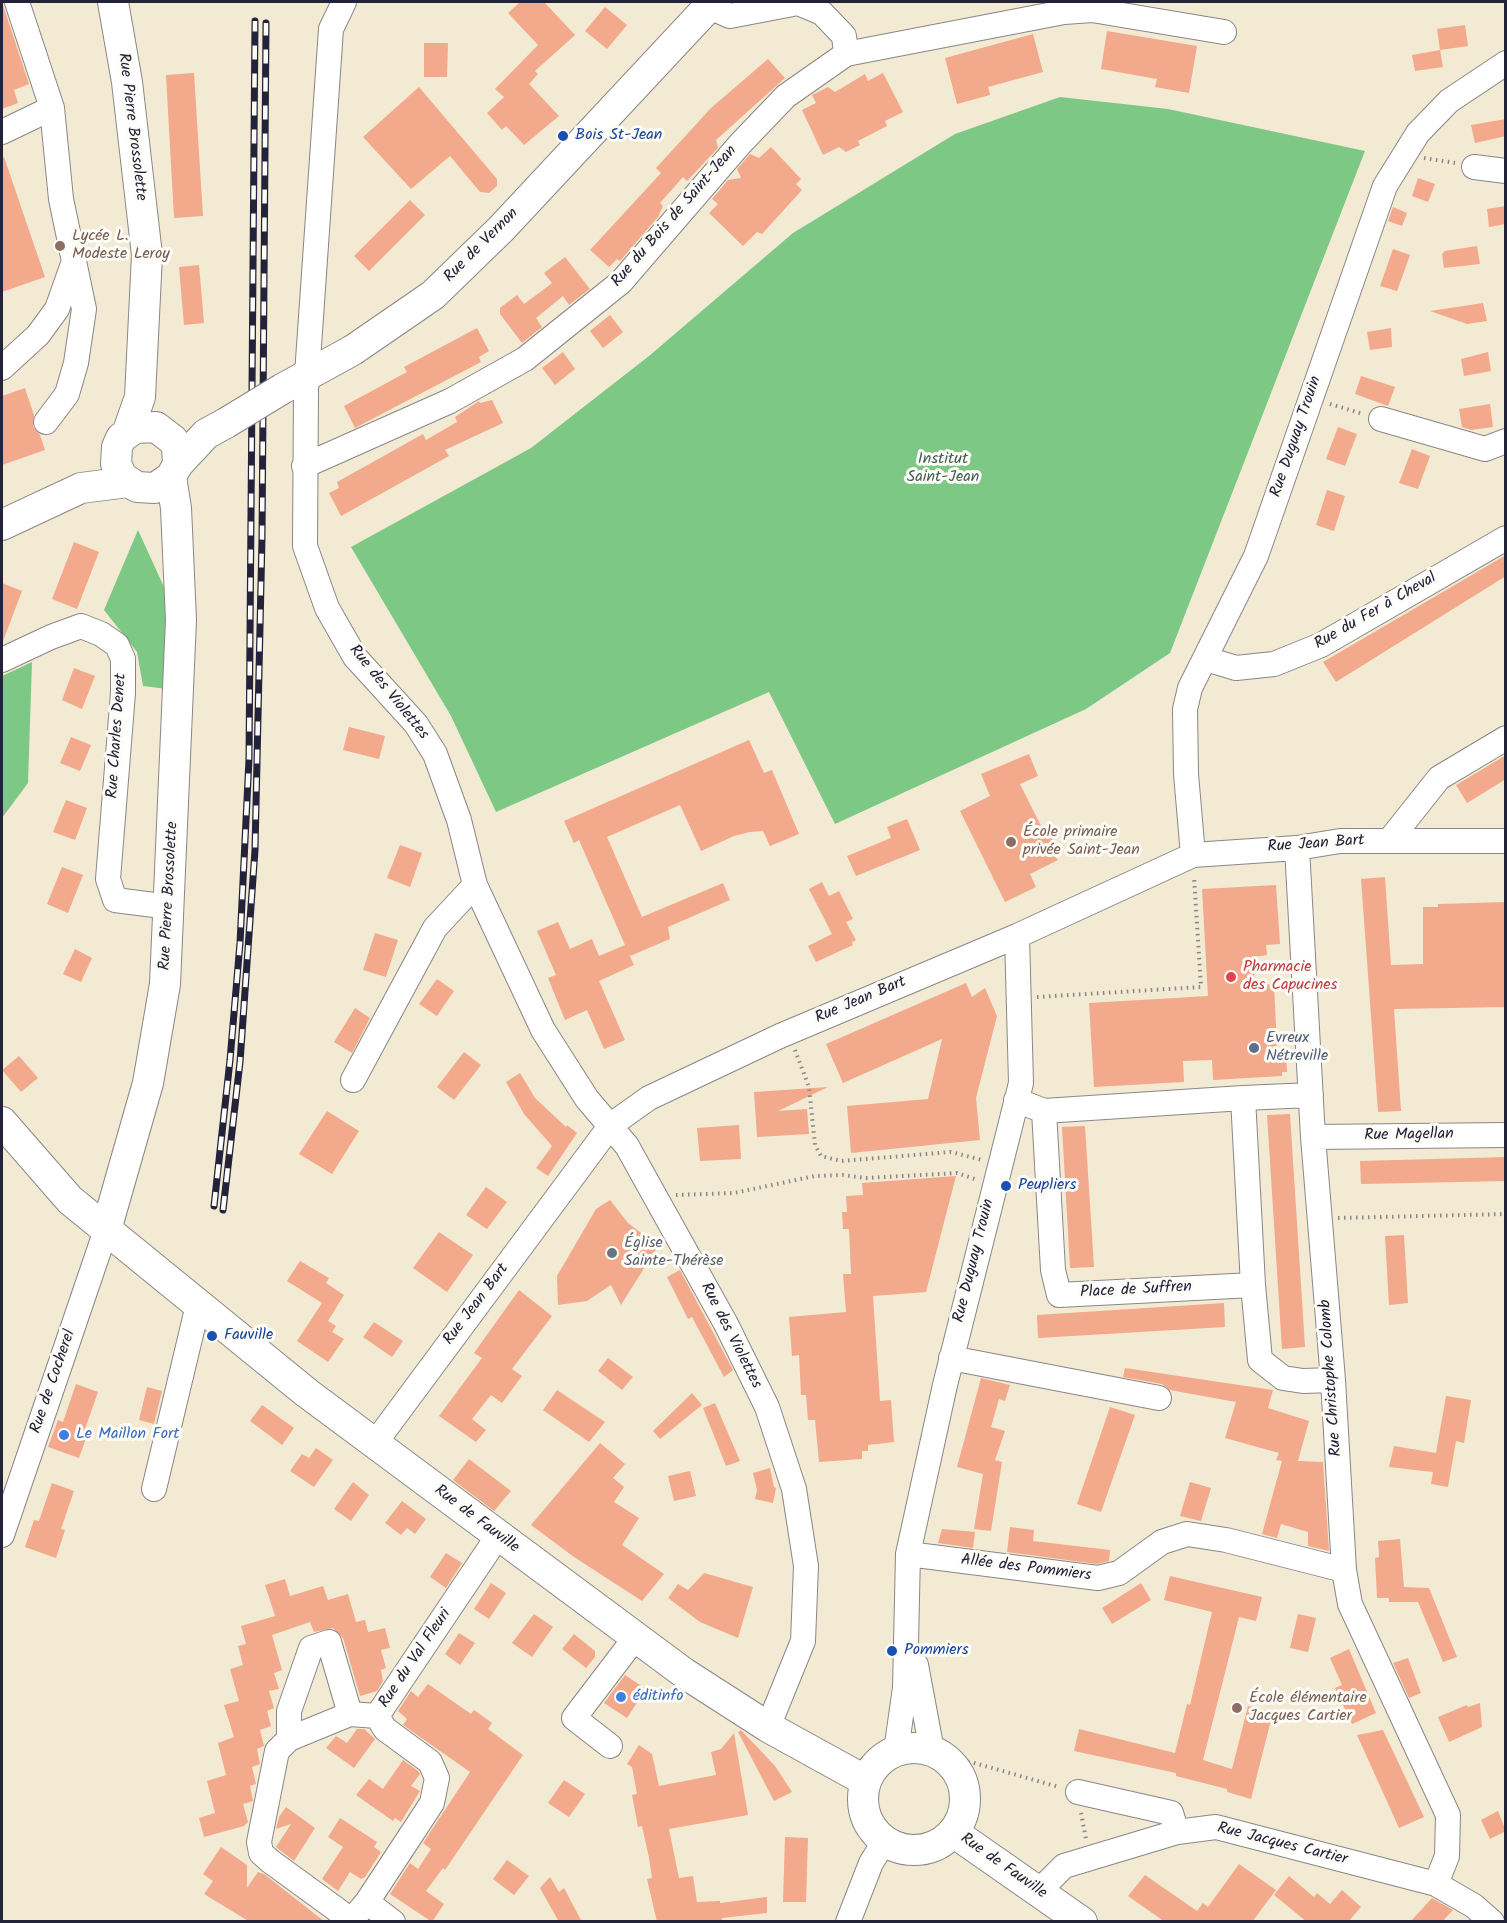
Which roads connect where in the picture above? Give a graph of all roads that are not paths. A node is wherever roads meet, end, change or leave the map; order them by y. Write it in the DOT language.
graph roads {
  1 [pos="16,2"];
  2 [pos="113,2"];
  3 [pos="344,2"];
  4 [pos="710,4"];
  5 [pos="1224,33"];
  6 [pos="846,54"];
  7 [pos="1506,63"];
  8 [pos="52,108"];
  9 [pos="2,132"];
  10 [pos="1474,167"];
  11 [pos="1506,171"];
  12 [pos="74,260"];
  13 [pos="2,368"];
  14 [pos="294,381"];
  15 [pos="1381,419"];
  16 [pos="46,422"];
  17 [pos="216,429"];
  18 [pos="1506,441"];
  19 [pos="139,453"];
  20 [pos="304,466"];
  21 [pos="174,470"];
  22 [pos="2,525"];
  23 [pos="1506,538"];
  24 [pos="177,554"];
  25 [pos="1206,659"];
  26 [pos="2,660"];
  27 [pos="1506,738"];
  28 [pos="1389,841"];
  29 [pos="1506,841"];
  30 [pos="1297,848"];
  31 [pos="1193,855"];
  32 [pos="475,885"];
  33 [pos="170,907"];
  34 [pos="1017,936"];
  35 [pos="353,1080"];
  36 [pos="1311,1095"];
  37 [pos="1243,1098"];
  38 [pos="1016,1100"];
  39 [pos="1044,1111"];
  40 [pos="2,1122"];
  41 [pos="611,1125"];
  42 [pos="1506,1136"];
  43 [pos="1313,1137"];
  44 [pos="106,1230"];
  45 [pos="1253,1285"];
  46 [pos="198,1305"];
  47 [pos="951,1358"];
  48 [pos="1333,1380"];
  49 [pos="1159,1398"];
  50 [pos="375,1443"];
  51 [pos="154,1489"];
  52 [pos="2,1535"];
  53 [pos="498,1536"];
  54 [pos="908,1554"];
  55 [pos="1344,1570"];
  56 [pos="906,1585"];
  57 [pos="635,1638"];
  58 [pos="350,1714"];
  59 [pos="377,1716"];
  60 [pos="768,1727"];
  61 [pos="289,1739"];
  62 [pos="610,1746"];
  63 [pos="896,1751"];
  64 [pos="941,1757"];
  65 [pos="866,1781"];
  66 [pos="1078,1792"];
  67 [pos="953,1832"];
  68 [pos="1177,1832"];
  69 [pos="884,1842"];
  70 [pos="1436,1884"];
  71 [pos="1038,1892"];
  72 [pos="367,1902"];
  73 [pos="351,1921"];
  74 [pos="393,1922"];
  75 [pos="848,1922"];
  76 [pos="1082,1922"];
  77 [pos="1492,1922"];
  1 -- 8 [label="street"];
  2 -- 19 [label="main road, Rue Pierre Brossolette"];
  3 -- 14 [label="street, Rue des Violettes"];
  4 -- 6 [label="street"];
  4 -- 14 [label="main road, Rue de Vernon"];
  5 -- 6 [label="street, Rue du Bois de Saint-Jean"];
  6 -- 20 [label="street, Rue du Bois de Saint-Jean"];
  7 -- 25 [label="street, Rue Duguay Trouin"];
  8 -- 9 [label="street"];
  8 -- 12 [label="street"];
  10 -- 11 [label="street"];
  12 -- 13 [label="street"];
  12 -- 16 [label="street"];
  14 -- 17 [label="main road, Rue de Vernon, bridge"];
  14 -- 20 [label="street, Rue des Violettes"];
  15 -- 18 [label="street"];
  17 -- 19 [label="main road"];
  17 -- 21 [label="main road, Rue de Vernon"];
  19 -- 21 [label="main road, Rue Pierre Brossolette"];
  19 -- 21 [label="main road"];
  19 -- 22 [label="main road"];
  19 -- 24 [label="main road, Rue Pierre Brossolette"];
  20 -- 32 [label="street, Rue des Violettes"];
  21 -- 24 [label="main road, Rue Pierre Brossolette"];
  23 -- 25 [label="street, Rue du Fer à Cheval"];
  24 -- 33 [label="main road, Rue Pierre Brossolette"];
  25 -- 31 [label="street, Rue Duguay Trouin"];
  26 -- 33 [label="street, Rue Charles Denet"];
  27 -- 28 [label="street"];
  28 -- 29 [label="street, Rue Jean Bart"];
  28 -- 30 [label="street, Rue Jean Bart"];
  30 -- 31 [label="street, Rue Jean Bart"];
  30 -- 36 [label="street, Rue Christophe Colomb"];
  31 -- 34 [label="street, Rue Jean Bart"];
  32 -- 35 [label="street"];
  32 -- 41 [label="street, Rue des Violettes"];
  33 -- 44 [label="main road, Rue Pierre Brossolette"];
  34 -- 38 [label="street, Rue Duguay Trouin"];
  34 -- 41 [label="street, Rue Jean Bart"];
  36 -- 37 [label="street"];
  36 -- 43 [label="street, Rue Christophe Colomb"];
  37 -- 39 [label="street"];
  37 -- 45 [label="street"];
  38 -- 39 [label="street"];
  38 -- 47 [label="street, Rue Duguay Trouin"];
  39 -- 45 [label="street, Place de Suffren"];
  40 -- 44 [label="main road, Rue de Fauville"];
  41 -- 50 [label="street, Rue Jean Bart"];
  41 -- 60 [label="street, Rue des Violettes"];
  42 -- 43 [label="street, Rue Magellan"];
  43 -- 48 [label="street, Rue Christophe Colomb"];
  44 -- 46 [label="main road, Rue de Fauville"];
  44 -- 52 [label="street, Rue de Cocherel"];
  45 -- 48 [label="street"];
  46 -- 50 [label="main road, Rue de Fauville"];
  46 -- 51 [label="street"];
  47 -- 49 [label="street"];
  47 -- 54 [label="street, Rue Duguay Trouin"];
  48 -- 55 [label="street, Rue Christophe Colomb"];
  50 -- 53 [label="main road, Rue de Fauville"];
  53 -- 57 [label="main road, Rue de Fauville"];
  53 -- 59 [label="street, Rue du Val Fleuri"];
  54 -- 55 [label="street, Allée des Pommiers"];
  54 -- 56 [label="street, Rue Duguay Trouin"];
  55 -- 70 [label="street, Rue Christophe Colomb"];
  56 -- 63 [label="street, Rue Duguay Trouin"];
  56 -- 64 [label="street, Rue Duguay Trouin"];
  57 -- 60 [label="main road, Rue de Fauville"];
  57 -- 62 [label="street"];
  58 -- 59 [label="street"];
  58 -- 61 [label="street"];
  58 -- 61 [label="street"];
  59 -- 72 [label="street, Rue du Val Fleuri"];
  60 -- 65 [label="main road, Rue de Fauville"];
  61 -- 73 [label="street"];
  63 -- 64 [label="main road"];
  63 -- 65 [label="main road"];
  64 -- 67 [label="main road"];
  65 -- 69 [label="main road"];
  66 -- 68 [label="street"];
  67 -- 69 [label="main road"];
  67 -- 71 [label="main road, Rue de Fauville"];
  68 -- 70 [label="street, Rue Jacques Cartier"];
  68 -- 71 [label="street, Rue Jacques Cartier"];
  69 -- 75 [label="street"];
  70 -- 77 [label="street, Rue Jacques Cartier"];
  71 -- 76 [label="main road, Rue de Fauville"];
  72 -- 73 [label="street, Rue du Val Fleuri"];
  72 -- 74 [label="street"];
}
